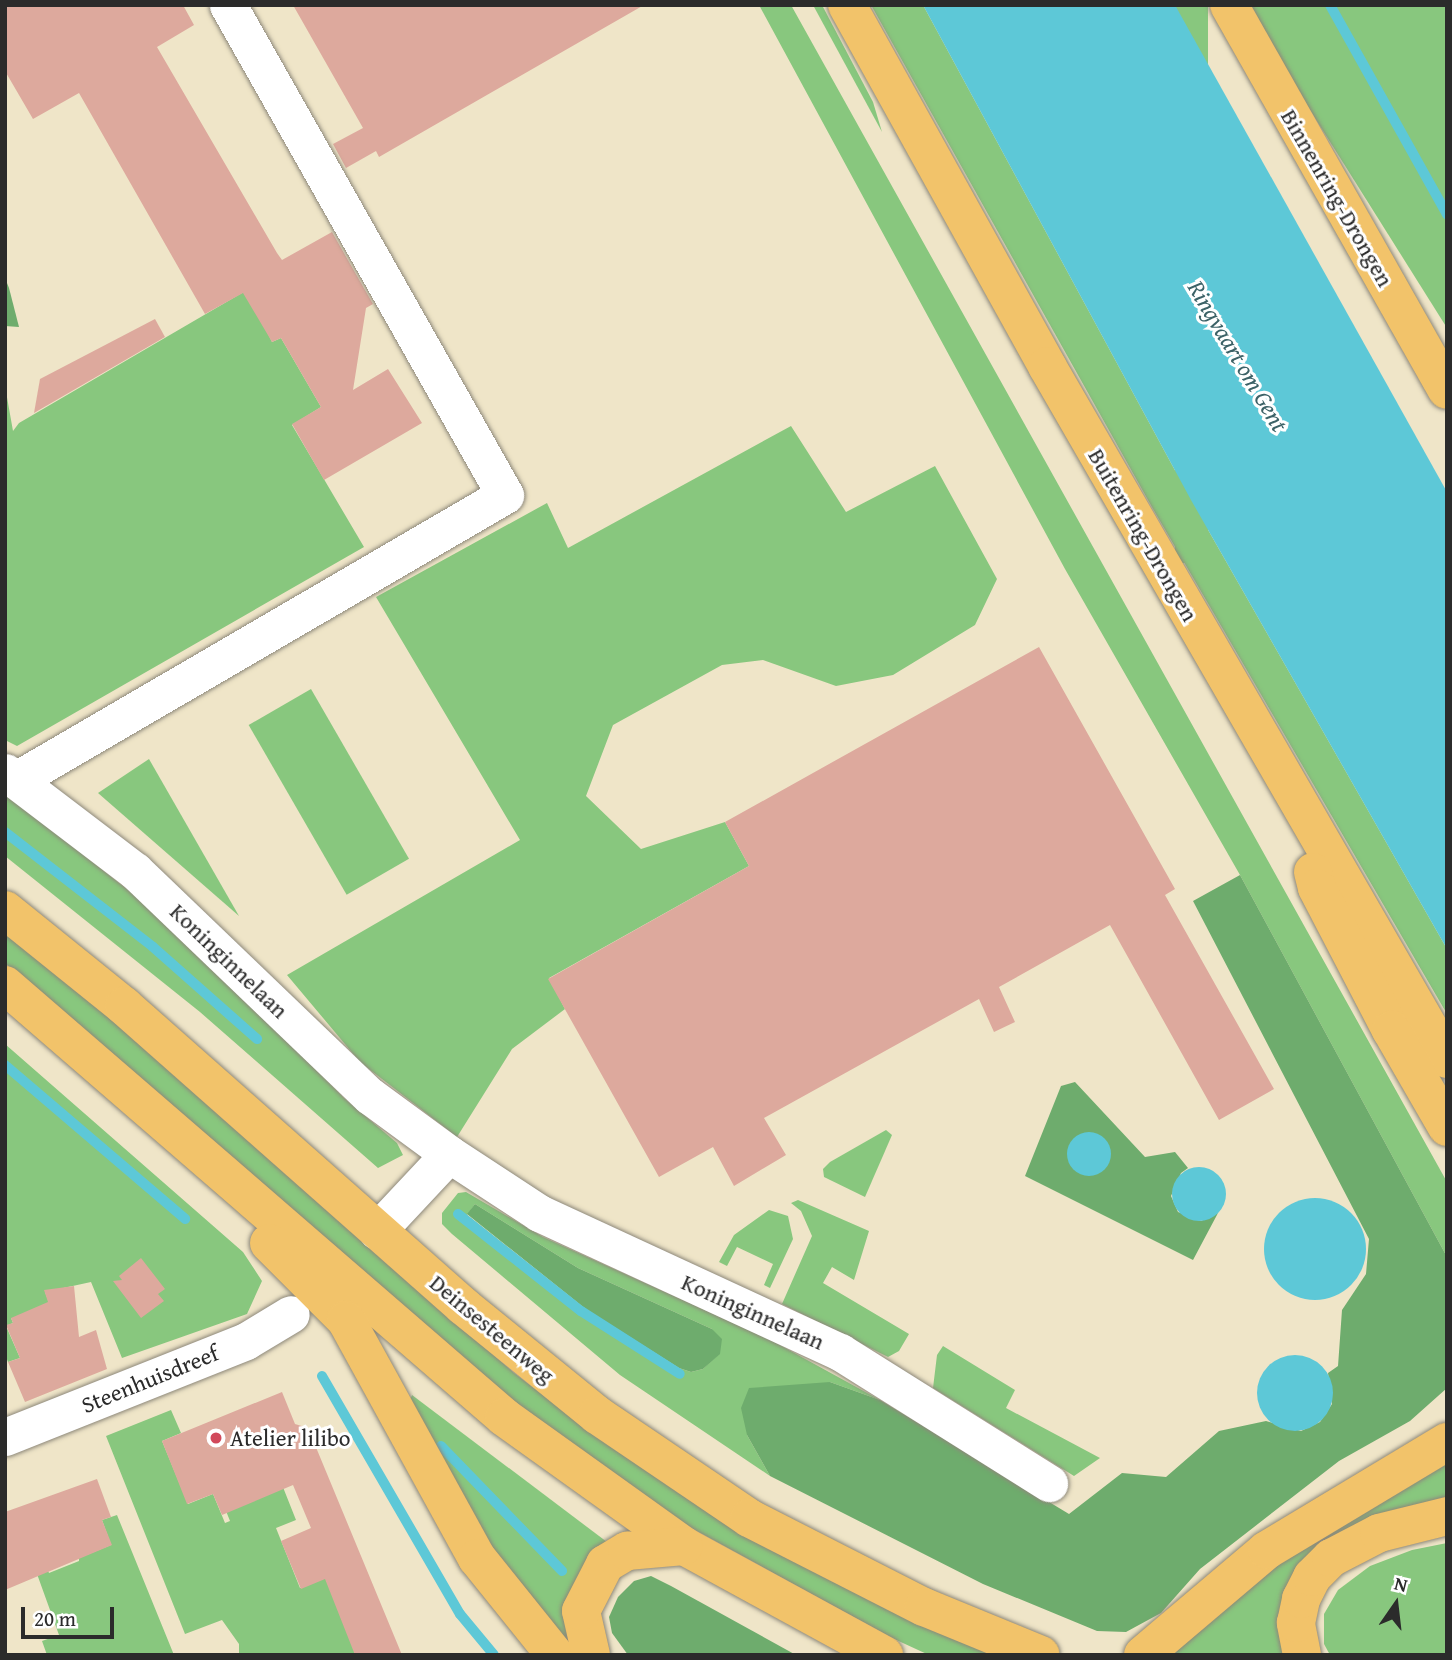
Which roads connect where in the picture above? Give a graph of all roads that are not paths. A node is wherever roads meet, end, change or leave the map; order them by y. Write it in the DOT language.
graph roads {
  1 [pos="228,5"];
  2 [pos="847,5"];
  3 [pos="1229,5"];
  4 [pos="1447,390"];
  5 [pos="11,776"];
  6 [pos="1298,805"];
  7 [pos="5,911"];
  8 [pos="5,985"];
  9 [pos="1447,1059"];
  10 [pos="1447,1127"];
  11 [pos="449,1154"];
  12 [pos="217,1166"];
  13 [pos="377,1231"];
  14 [pos="291,1314"];
  15 [pos="5,1437"];
  16 [pos="1447,1442"];
  17 [pos="1049,1483"];
  18 [pos="1447,1516"];
  19 [pos="684,1546"];
  20 [pos="555,1655"];
  21 [pos="591,1655"];
  22 [pos="884,1655"];
  23 [pos="1041,1655"];
  24 [pos="1143,1655"];
  25 [pos="1302,1655"];
  1 -- 5 [label="street"];
  2 -- 6 [label="highway, Buitenring-Drongen"];
  3 -- 4 [label="highway, Binnenring-Drongen"];
  5 -- 11 [label="street, Koninginnelaan"];
  6 -- 9 [label="highway, Buitenring-Drongen"];
  6 -- 10 [label="highway"];
  7 -- 13 [label="highway, Deinsesteenweg"];
  8 -- 12 [label="highway"];
  11 -- 13 [label="street"];
  11 -- 17 [label="street, Koninginnelaan"];
  12 -- 19 [label="highway"];
  12 -- 20 [label="highway"];
  13 -- 23 [label="highway, Deinsesteenweg"];
  14 -- 15 [label="street, Steenhuisdreef"];
  16 -- 24 [label="highway"];
  18 -- 25 [label="highway"];
  19 -- 21 [label="highway"];
  19 -- 22 [label="highway"];
}
